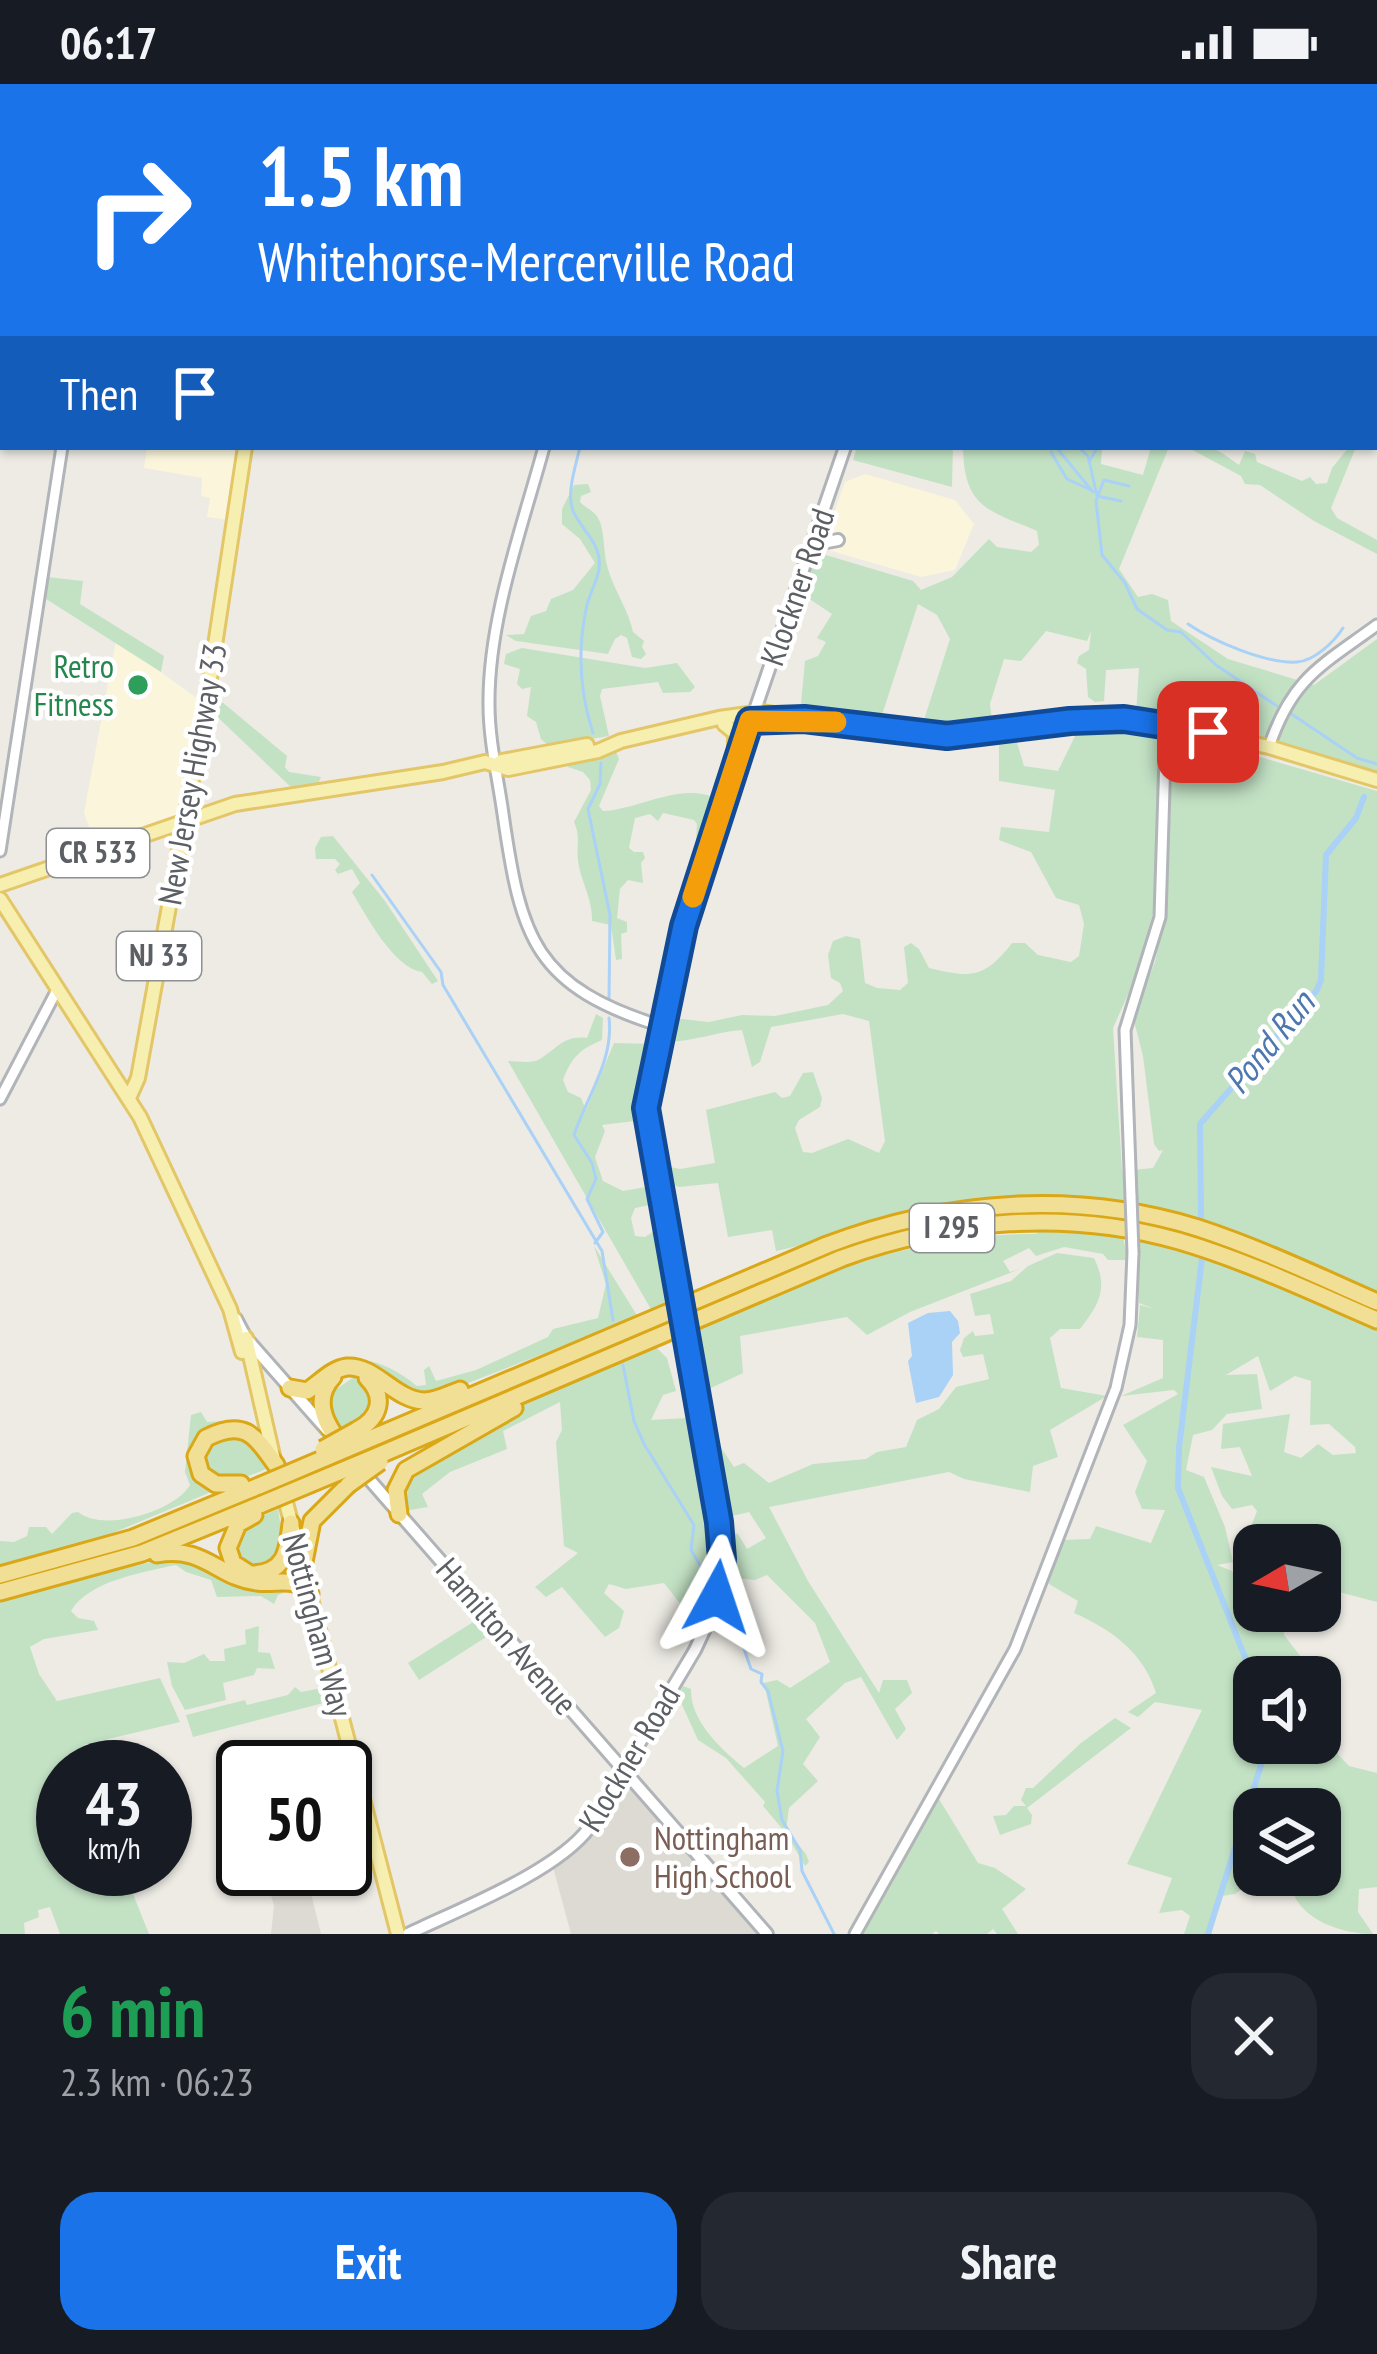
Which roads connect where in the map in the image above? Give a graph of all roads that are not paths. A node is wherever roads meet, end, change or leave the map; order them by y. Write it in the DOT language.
graph roads {
  1 [pos="62,450"];
  2 [pos="245,450"];
  3 [pos="543,450"];
  4 [pos="844,450"];
  5 [pos="838,540"];
  6 [pos="812,545"];
  7 [pos="1377,625"];
  8 [pos="751,717"];
  9 [pos="717,724"];
  10 [pos="1166,725"];
  11 [pos="1269,747"];
  12 [pos="735,764"];
  13 [pos="495,766"];
  14 [pos="1377,780"];
  15 [pos="185,819"];
  16 [pos="163,828"];
  17 [pos="180,846"];
  18 [pos="0,851"];
  19 [pos="0,885"];
  20 [pos="0,899"];
  21 [pos="58,988"];
  22 [pos="664,1027"];
  23 [pos="138,1078"];
  24 [pos="130,1098"];
  25 [pos="0,1099"];
  26 [pos="140,1117"];
  27 [pos="1377,1301"];
  28 [pos="230,1310"];
  29 [pos="1377,1320"];
  30 [pos="246,1338"];
  31 [pos="610,1338"];
  32 [pos="269,1363"];
  33 [pos="256,1387"];
  34 [pos="541,1387"];
  35 [pos="290,1388"];
  36 [pos="458,1391"];
  37 [pos="361,1435"];
  38 [pos="351,1458"];
  39 [pos="378,1459"];
  40 [pos="276,1465"];
  41 [pos="252,1482"];
  42 [pos="263,1507"];
  43 [pos="399,1514"];
  44 [pos="291,1523"];
  45 [pos="119,1560"];
  46 [pos="303,1567"];
  47 [pos="0,1575"];
  48 [pos="0,1592"];
  49 [pos="310,1594"];
  50 [pos="623,1769"];
  51 [pos="398,1934"];
  52 [pos="408,1934"];
  53 [pos="767,1934"];
  54 [pos="855,1934"];
  1 -- 18 [label="street"];
  2 -- 15 [label="main road, New Jersey Highway 33 / NJ 33"];
  3 -- 13 [label="street"];
  4 -- 6 [label="main road, Klockner Road"];
  5 -- 6 [label="main road"];
  6 -- 8 [label="main road, Klockner Road"];
  7 -- 11 [label="street"];
  8 -- 9 [label="main road, CR 533"];
  8 -- 10 [label="main road, CR 533"];
  8 -- 12 [label="main road, Klockner Road"];
  9 -- 12 [label="main road"];
  9 -- 13 [label="main road, CR 533"];
  10 -- 11 [label="main road, CR 533"];
  10 -- 54 [label="street, bridge"];
  11 -- 14 [label="main road, CR 533"];
  12 -- 22 [label="main road, Klockner Road"];
  13 -- 15 [label="main road, CR 533"];
  13 -- 22 [label="street"];
  15 -- 16 [label="main road, CR 533"];
  15 -- 17 [label="main road, New Jersey Highway 33 / NJ 33"];
  16 -- 17 [label="main road"];
  16 -- 19 [label="main road, CR 533"];
  17 -- 23 [label="main road, New Jersey Highway 33 / NJ 33"];
  20 -- 21 [label="main road, Nottingham Way"];
  21 -- 24 [label="main road, Nottingham Way"];
  21 -- 25 [label="street"];
  22 -- 50 [label="main road, Klockner Road, bridge"];
  23 -- 24 [label="main road, New Jersey Highway 33 / NJ 33"];
  23 -- 26 [label="main road"];
  24 -- 26 [label="main road, Nottingham Way"];
  26 -- 28 [label="main road, Nottingham Way"];
  27 -- 31 [label="highway, I 295"];
  28 -- 30 [label="main road, Hamilton Avenue"];
  28 -- 33 [label="main road, Nottingham Way"];
  29 -- 34 [label="highway, I 295"];
  30 -- 32 [label="main road, Hamilton Avenue"];
  30 -- 33 [label="main road, Nottingham Way"];
  31 -- 36 [label="highway"];
  31 -- 37 [label="highway, I 295"];
  32 -- 33 [label="main road"];
  32 -- 35 [label="main road, Hamilton Avenue"];
  33 -- 40 [label="main road, Nottingham Way"];
  34 -- 39 [label="highway, I 295"];
  34 -- 43 [label="highway"];
  35 -- 36 [label="highway"];
  35 -- 38 [label="main road, Hamilton Avenue"];
  36 -- 37 [label="highway"];
  37 -- 38 [label="highway"];
  37 -- 41 [label="highway, I 295, bridge"];
  37 -- 41 [label="highway, bridge"];
  38 -- 43 [label="main road, Hamilton Avenue"];
  39 -- 42 [label="highway, I 295, bridge"];
  39 -- 46 [label="highway, bridge"];
  40 -- 41 [label="highway"];
  40 -- 44 [label="main road, Nottingham Way"];
  41 -- 47 [label="highway, I 295"];
  42 -- 44 [label="highway"];
  42 -- 45 [label="highway"];
  43 -- 50 [label="main road, Hamilton Avenue"];
  44 -- 46 [label="main road, Nottingham Way"];
  45 -- 48 [label="highway"];
  45 -- 49 [label="highway"];
  46 -- 49 [label="main road, Nottingham Way"];
  49 -- 51 [label="main road, Nottingham Way"];
  50 -- 52 [label="main road, Klockner Road"];
  50 -- 53 [label="main road, Hamilton Avenue"];
}
